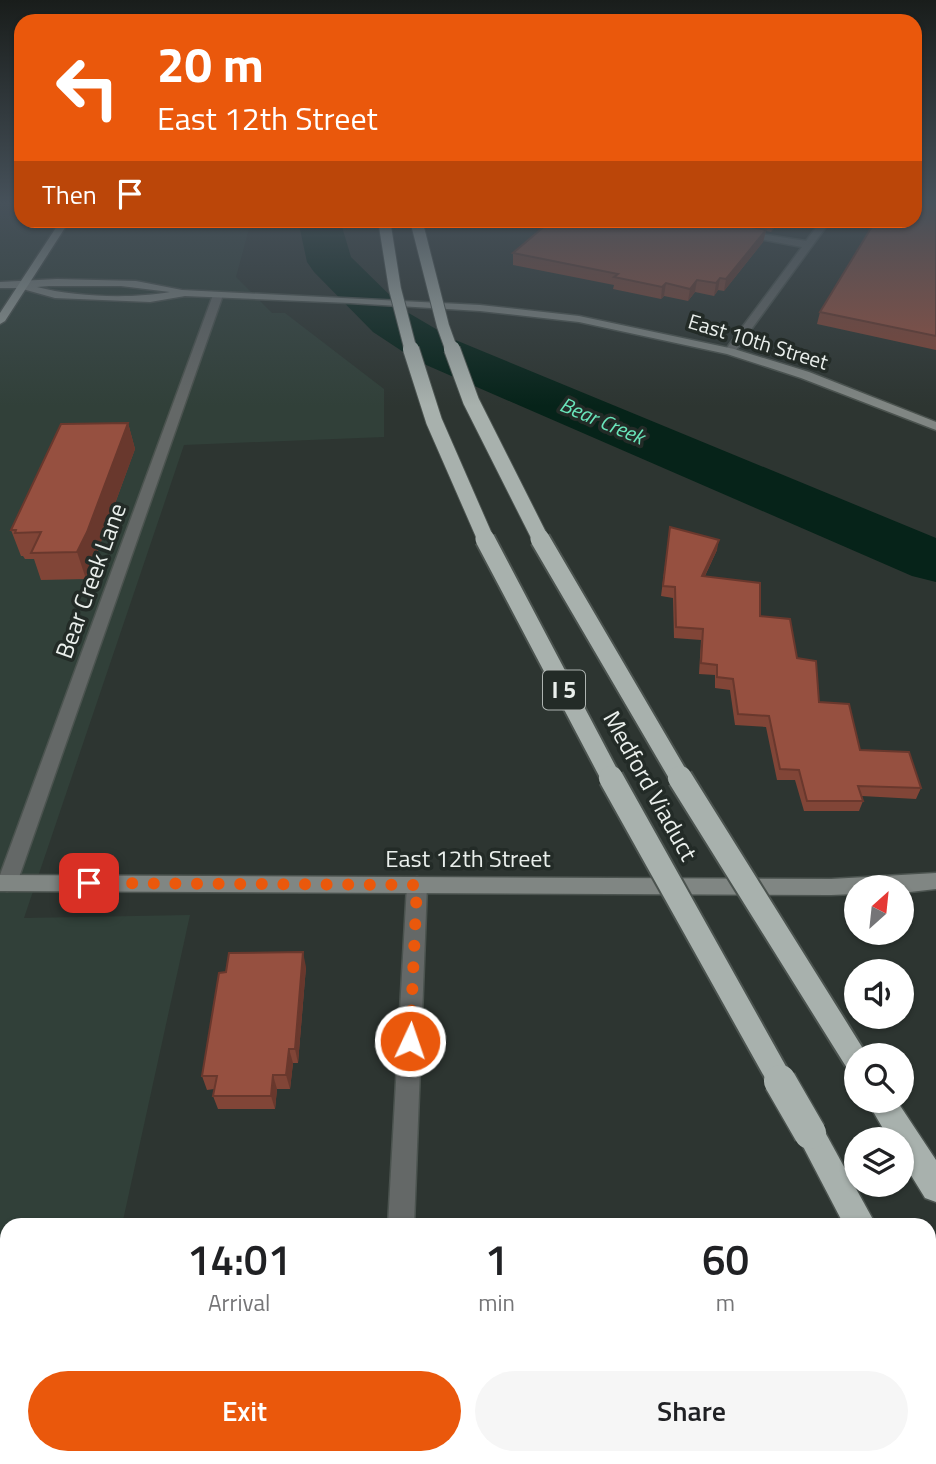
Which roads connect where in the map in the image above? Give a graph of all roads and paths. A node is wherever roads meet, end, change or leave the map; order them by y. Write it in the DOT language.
graph roads {
  1 [pos="34,269"];
  2 [pos="390,269"];
  3 [pos="429,269"];
  4 [pos="792,269"];
  5 [pos="0,285"];
  6 [pos="23,286"];
  7 [pos="218,295"];
  8 [pos="0,321"];
  9 [pos="730,351"];
  10 [pos="936,426"];
  11 [pos="936,881"];
  12 [pos="3,883"];
  13 [pos="417,885"];
  14 [pos="845,1043"];
  15 [pos="888,1113"];
  16 [pos="936,1187"];
  17 [pos="401,1218"];
  18 [pos="858,1218"];
  1 -- 6 [label="main road"];
  2 -- 18 [label="highway, Medford Viaduct / I 5, bridge"];
  3 -- 14 [label="highway, Medford Viaduct / I 5, bridge"];
  4 -- 9 [label="street"];
  5 -- 6 [label="street, East 10th Street"];
  6 -- 7 [label="street, East 10th Street"];
  6 -- 8 [label="main road"];
  7 -- 9 [label="street, East 10th Street, bridge"];
  7 -- 12 [label="street, Bear Creek Lane"];
  9 -- 10 [label="street, East 10th Street"];
  11 -- 13 [label="street, East 12th Street"];
  12 -- 13 [label="street, East 12th Street"];
  13 -- 17 [label="street"];
  15 -- 16 [label="highway"];
}
